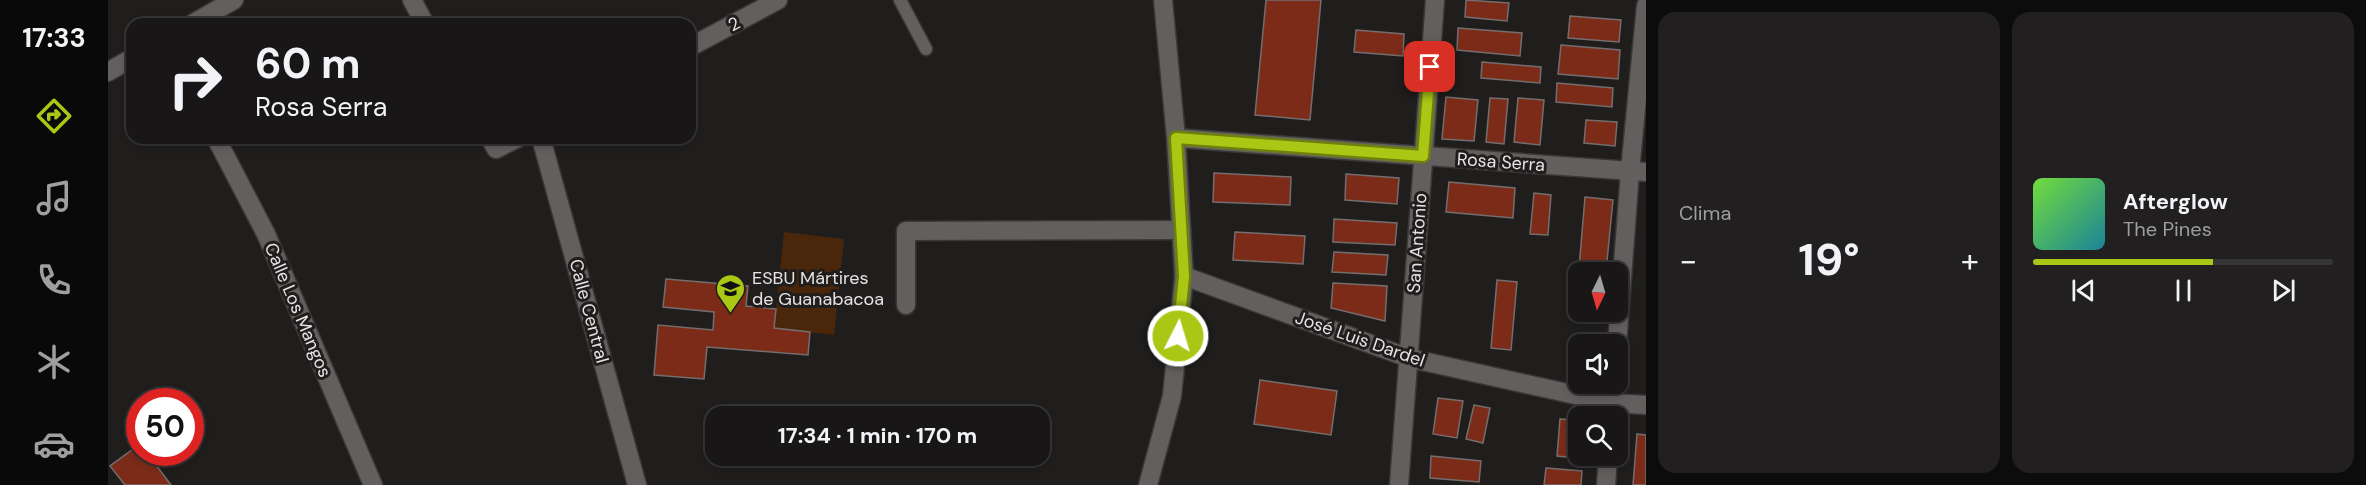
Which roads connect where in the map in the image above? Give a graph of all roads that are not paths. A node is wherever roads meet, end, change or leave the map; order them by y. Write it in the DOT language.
graph roads {
  1 [pos="234,0"];
  2 [pos="412,0"];
  3 [pos="778,0"];
  4 [pos="900,0"];
  5 [pos="1163,0"];
  6 [pos="1435,0"];
  7 [pos="1646,6"];
  8 [pos="202,18"];
  9 [pos="422,18"];
  10 [pos="696,44"];
  11 [pos="926,50"];
  12 [pos="126,62"];
  13 [pos="108,72"];
  14 [pos="1176,138"];
  15 [pos="219,144"];
  16 [pos="543,144"];
  17 [pos="1423,156"];
  18 [pos="1638,172"];
  19 [pos="1181,230"];
  20 [pos="1184,276"];
  21 [pos="906,305"];
  22 [pos="1618,334"];
  23 [pos="1409,358"];
  24 [pos="1646,405"];
  25 [pos="1596,406"];
  26 [pos="1628,408"];
  27 [pos="1607,466"];
  28 [pos="373,485"];
  29 [pos="637,485"];
  30 [pos="1148,485"];
  31 [pos="1399,485"];
  32 [pos="1606,485"];
  1 -- 8 [label="street"];
  2 -- 9 [label="street"];
  3 -- 10 [label="street, 2"];
  4 -- 11 [label="lane"];
  5 -- 14 [label="street"];
  6 -- 17 [label="street, San Antonio"];
  7 -- 18 [label="street"];
  12 -- 13 [label="street"];
  14 -- 17 [label="street, Rosa Serra"];
  14 -- 19 [label="street"];
  15 -- 28 [label="street, Calle Los Mangos"];
  16 -- 29 [label="street, Calle Central"];
  17 -- 18 [label="street, Rosa Serra"];
  17 -- 23 [label="street, San Antonio"];
  18 -- 22 [label="street"];
  19 -- 20 [label="street"];
  19 -- 21 [label="street"];
  20 -- 23 [label="street, José Luis Dardel"];
  20 -- 30 [label="street"];
  23 -- 25 [label="street, José Luis Dardel"];
  23 -- 31 [label="street, San Antonio"];
  24 -- 26 [label="street, José Luis Dardel"];
  27 -- 32 [label="street"];
}
